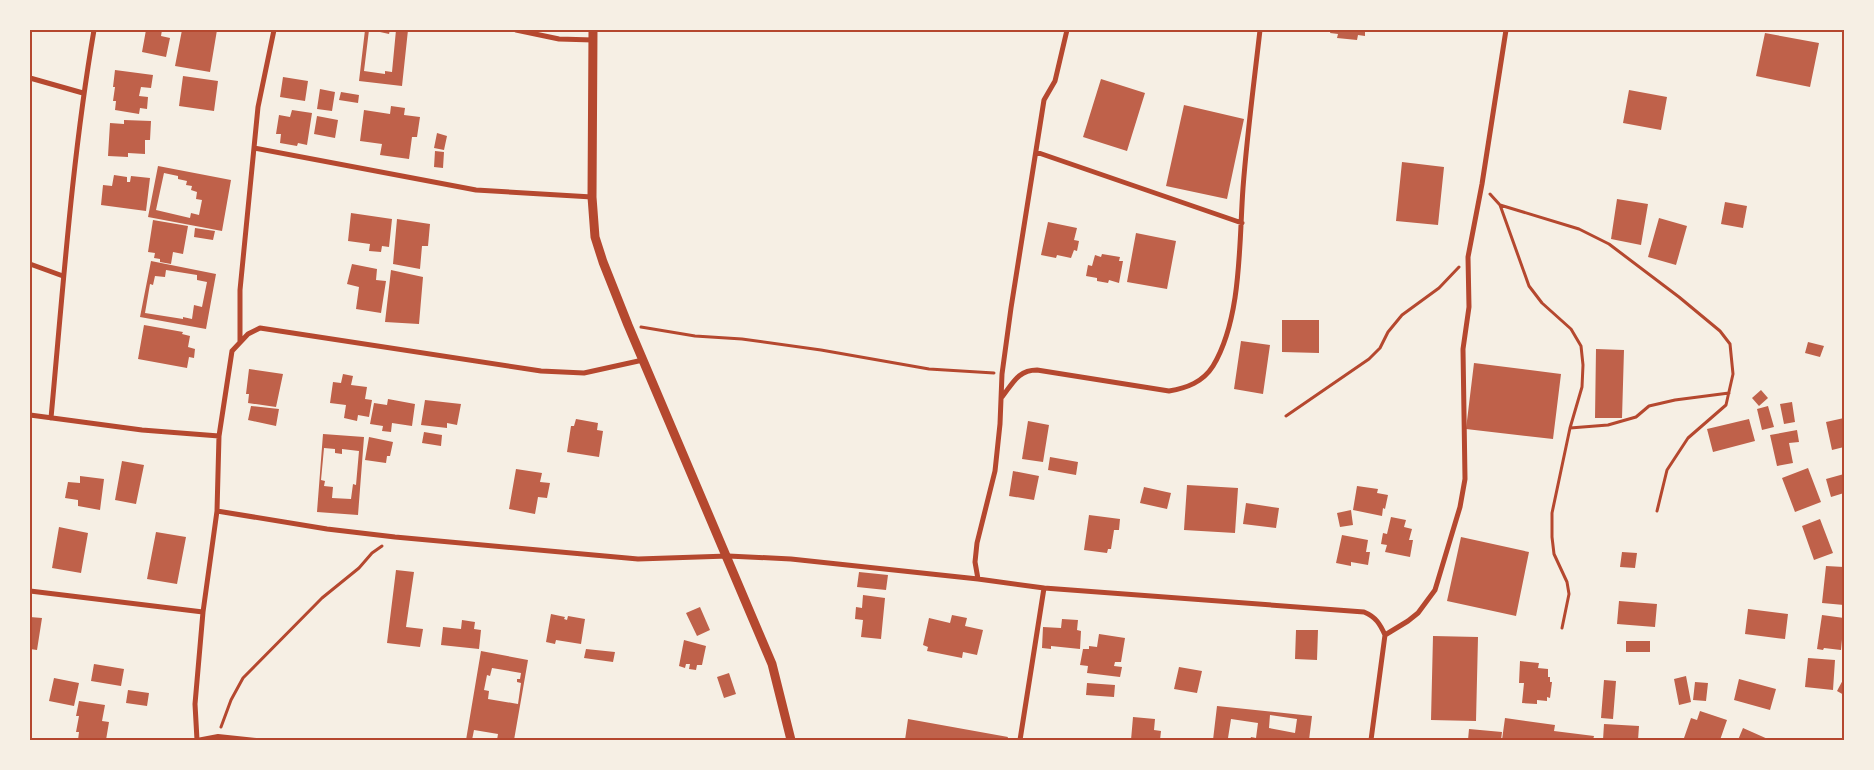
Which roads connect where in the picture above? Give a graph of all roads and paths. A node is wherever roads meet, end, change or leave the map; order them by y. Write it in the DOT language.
graph roads {
  1 [pos="94,30"];
  2 [pos="274,30"];
  3 [pos="516,30"];
  4 [pos="593,30"];
  5 [pos="1067,30"];
  6 [pos="1260,30"];
  7 [pos="1506,30"];
  8 [pos="593,40"];
  9 [pos="30,78"];
  10 [pos="83,93"];
  11 [pos="254,148"];
  12 [pos="1036,152"];
  13 [pos="1482,184"];
  14 [pos="592,197"];
  15 [pos="1500,206"];
  16 [pos="1242,223"];
  17 [pos="1468,257"];
  18 [pos="30,264"];
  19 [pos="63,276"];
  20 [pos="628,325"];
  21 [pos="240,342"];
  22 [pos="643,360"];
  23 [pos="1002,374"];
  24 [pos="1729,392"];
  25 [pos="1002,397"];
  26 [pos="30,415"];
  27 [pos="1286,416"];
  28 [pos="51,418"];
  29 [pos="1570,428"];
  30 [pos="219,436"];
  31 [pos="1657,510"];
  32 [pos="217,511"];
  33 [pos="395,537"];
  34 [pos="728,556"];
  35 [pos="978,579"];
  36 [pos="1044,588"];
  37 [pos="30,591"];
  38 [pos="203,612"];
  39 [pos="1562,628"];
  40 [pos="1384,635"];
  41 [pos="218,736"];
  42 [pos="197,740"];
  43 [pos="256,740"];
  44 [pos="791,740"];
  45 [pos="1020,740"];
  46 [pos="1371,740"];
  1 -- 10 [label="street"];
  2 -- 11 [label="street"];
  3 -- 8 [label="street"];
  4 -- 8 [label="street"];
  5 -- 12 [label="street"];
  6 -- 16 [label="street"];
  7 -- 13 [label="street"];
  8 -- 14 [label="street"];
  9 -- 10 [label="street"];
  10 -- 19 [label="street"];
  11 -- 14 [label="street"];
  11 -- 21 [label="street"];
  12 -- 16 [label="street"];
  12 -- 23 [label="street"];
  13 -- 15 [label="path"];
  13 -- 17 [label="street"];
  14 -- 20 [label="street"];
  15 -- 24 [label="path"];
  15 -- 29 [label="path"];
  16 -- 25 [label="street"];
  17 -- 27 [label="path"];
  17 -- 40 [label="street"];
  18 -- 19 [label="street"];
  19 -- 28 [label="street"];
  20 -- 22 [label="street"];
  20 -- 23 [label="path"];
  21 -- 22 [label="street"];
  21 -- 30 [label="street"];
  22 -- 34 [label="street"];
  23 -- 25 [label="street"];
  24 -- 29 [label="path"];
  24 -- 31 [label="path"];
  25 -- 35 [label="street"];
  26 -- 28 [label="street"];
  28 -- 30 [label="street"];
  29 -- 39 [label="path"];
  30 -- 32 [label="street"];
  32 -- 33 [label="street"];
  32 -- 38 [label="street"];
  33 -- 34 [label="street"];
  33 -- 41 [label="path"];
  34 -- 35 [label="street"];
  34 -- 44 [label="street"];
  35 -- 36 [label="street"];
  36 -- 40 [label="street"];
  36 -- 45 [label="street"];
  37 -- 38 [label="street"];
  38 -- 42 [label="street"];
  40 -- 46 [label="street"];
  41 -- 42 [label="lane"];
  41 -- 43 [label="lane"];
}
